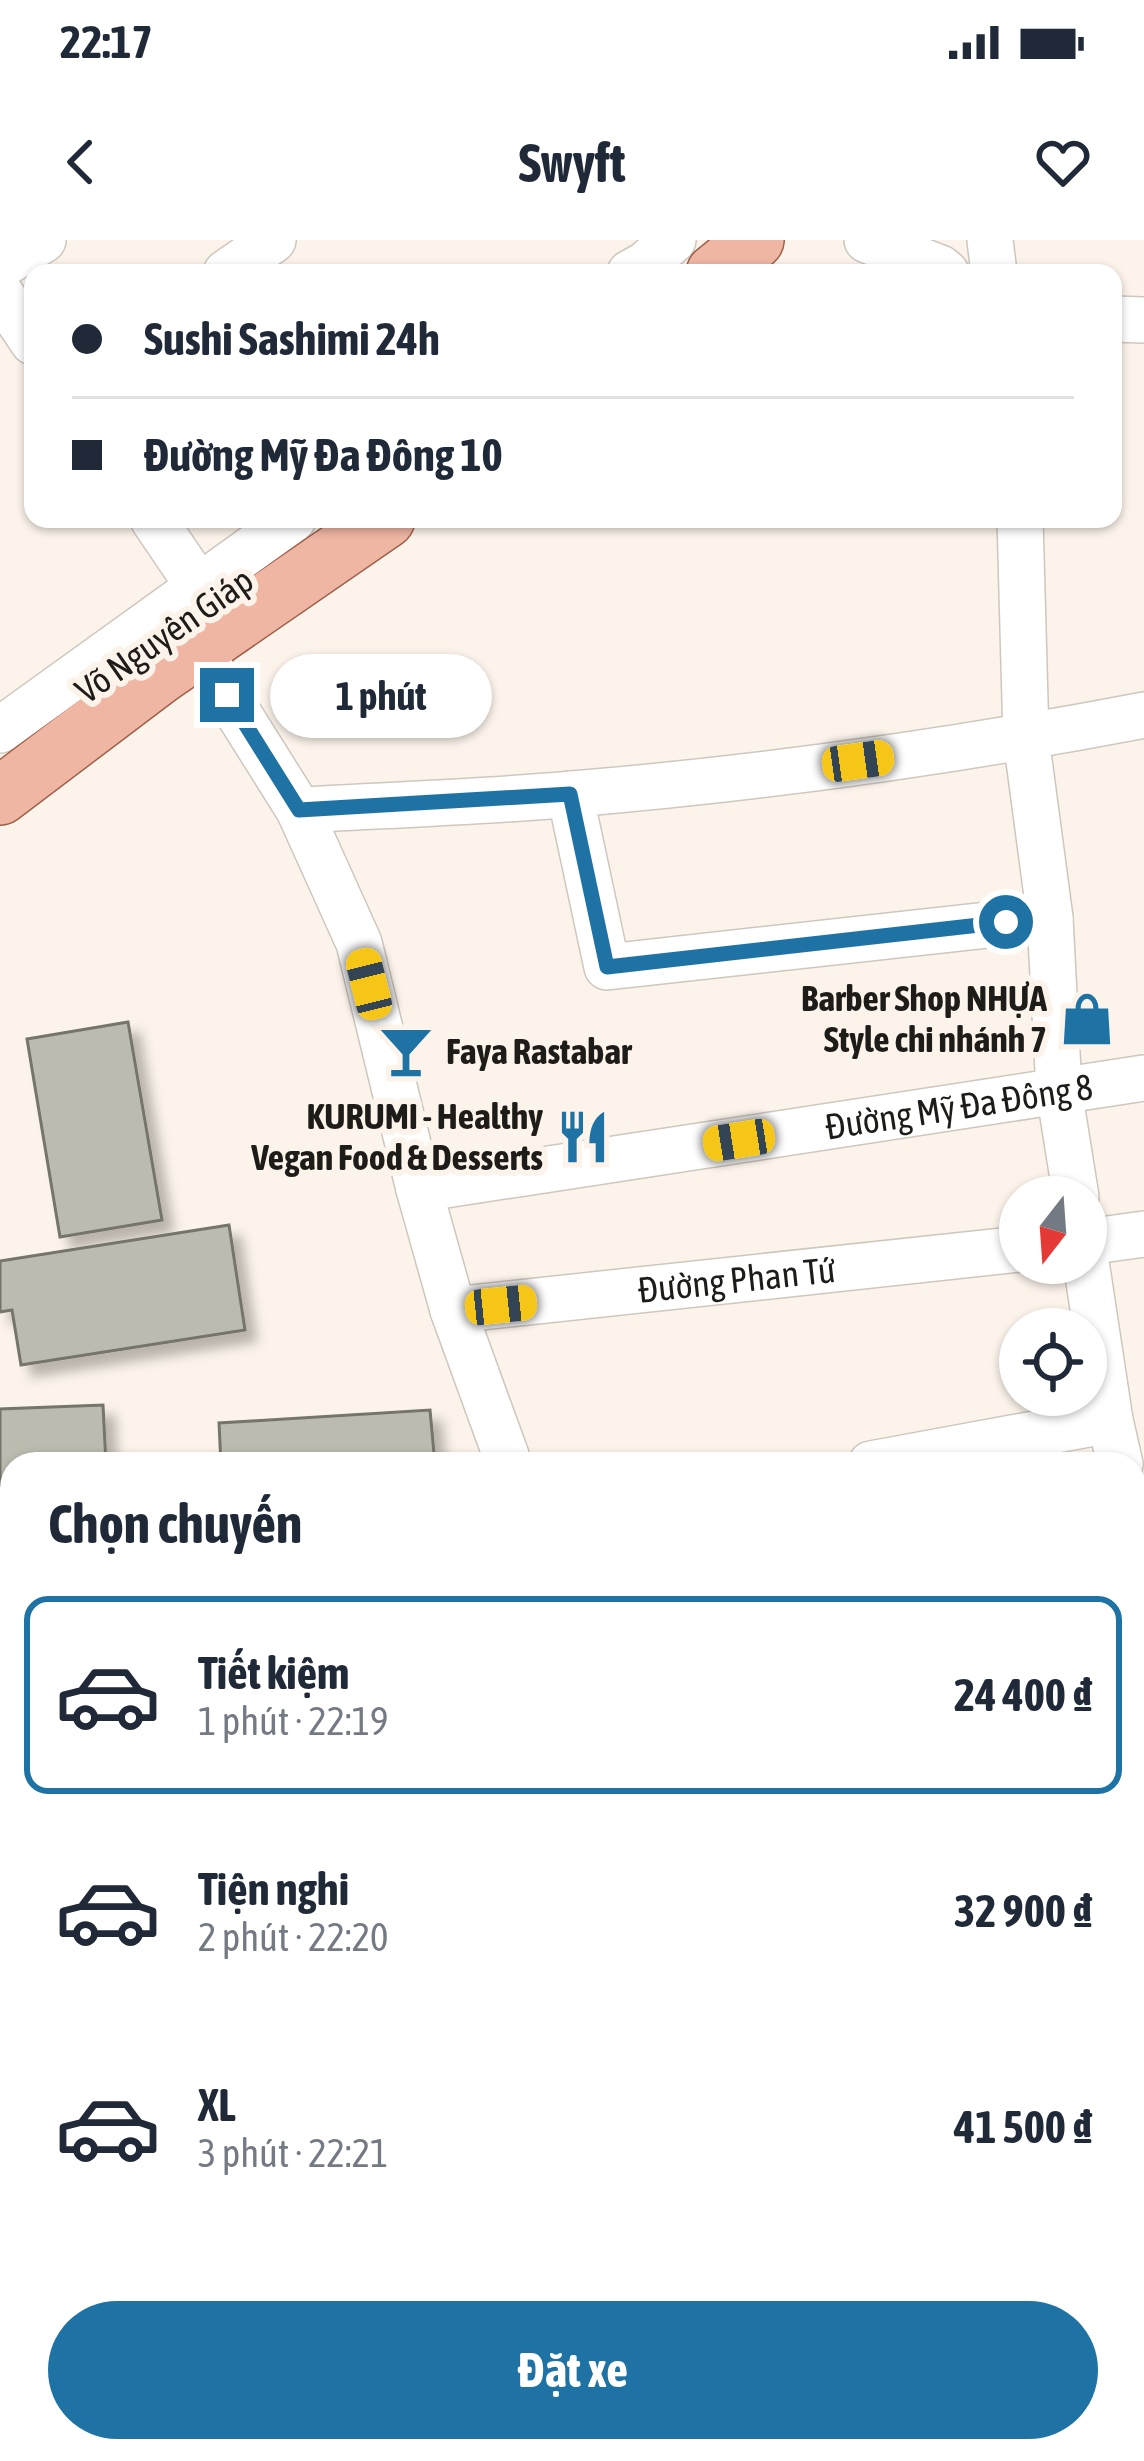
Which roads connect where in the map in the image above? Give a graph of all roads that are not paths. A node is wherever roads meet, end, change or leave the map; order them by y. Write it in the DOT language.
graph roads {
  1 [pos="43,240"];
  2 [pos="273,240"];
  3 [pos="867,240"];
  4 [pos="726,254"];
  5 [pos="239,264"];
  6 [pos="646,264"];
  7 [pos="930,264"];
  8 [pos="0,266"];
  9 [pos="0,293"];
  10 [pos="24,329"];
  11 [pos="157,528"];
  12 [pos="284,528"];
  13 [pos="316,528"];
  14 [pos="368,528"];
  15 [pos="1020,528"];
  16 [pos="197,616"];
  17 [pos="1144,715"];
  18 [pos="0,730"];
  19 [pos="1026,738"];
  20 [pos="0,752"];
  21 [pos="570,794"];
  22 [pos="0,796"];
  23 [pos="299,810"];
  24 [pos="1050,918"];
  25 [pos="1144,1078"];
  26 [pos="1059,1091"];
  27 [pos="1073,1176"];
  28 [pos="419,1189"];
  29 [pos="1144,1234"];
  30 [pos="1107,1239"];
  31 [pos="999,1251"];
  32 [pos="1089,1284"];
  33 [pos="453,1310"];
  34 [pos="1110,1420"];
  35 [pos="504,1452"];
  36 [pos="937,1452"];
  37 [pos="1117,1452"];
  1 -- 8 [label="street"];
  2 -- 5 [label="street"];
  3 -- 7 [label="street"];
  4 -- 6 [label="street"];
  9 -- 10 [label="street"];
  11 -- 16 [label="street"];
  12 -- 16 [label="street"];
  13 -- 16 [label="main road, Võ Nguyên Giáp"];
  14 -- 16 [label="main road, Võ Nguyên Giáp"];
  15 -- 19 [label="street"];
  16 -- 18 [label="street"];
  16 -- 20 [label="main road, Võ Nguyên Giáp"];
  16 -- 22 [label="main road, Võ Nguyên Giáp"];
  16 -- 23 [label="street"];
  17 -- 19 [label="street"];
  19 -- 21 [label="street"];
  19 -- 24 [label="street"];
  21 -- 23 [label="street"];
  21 -- 24 [label="street"];
  23 -- 28 [label="street"];
  24 -- 26 [label="street"];
  25 -- 26 [label="street, Đường Mỹ Đa Đông 8"];
  26 -- 27 [label="street"];
  26 -- 28 [label="street, Đường Mỹ Đa Đông 8"];
  28 -- 33 [label="street"];
  29 -- 30 [label="street"];
  31 -- 33 [label="street, Đường Phan Tứ"];
  32 -- 34 [label="street"];
  33 -- 35 [label="street"];
  34 -- 36 [label="street"];
  34 -- 37 [label="street"];
}
